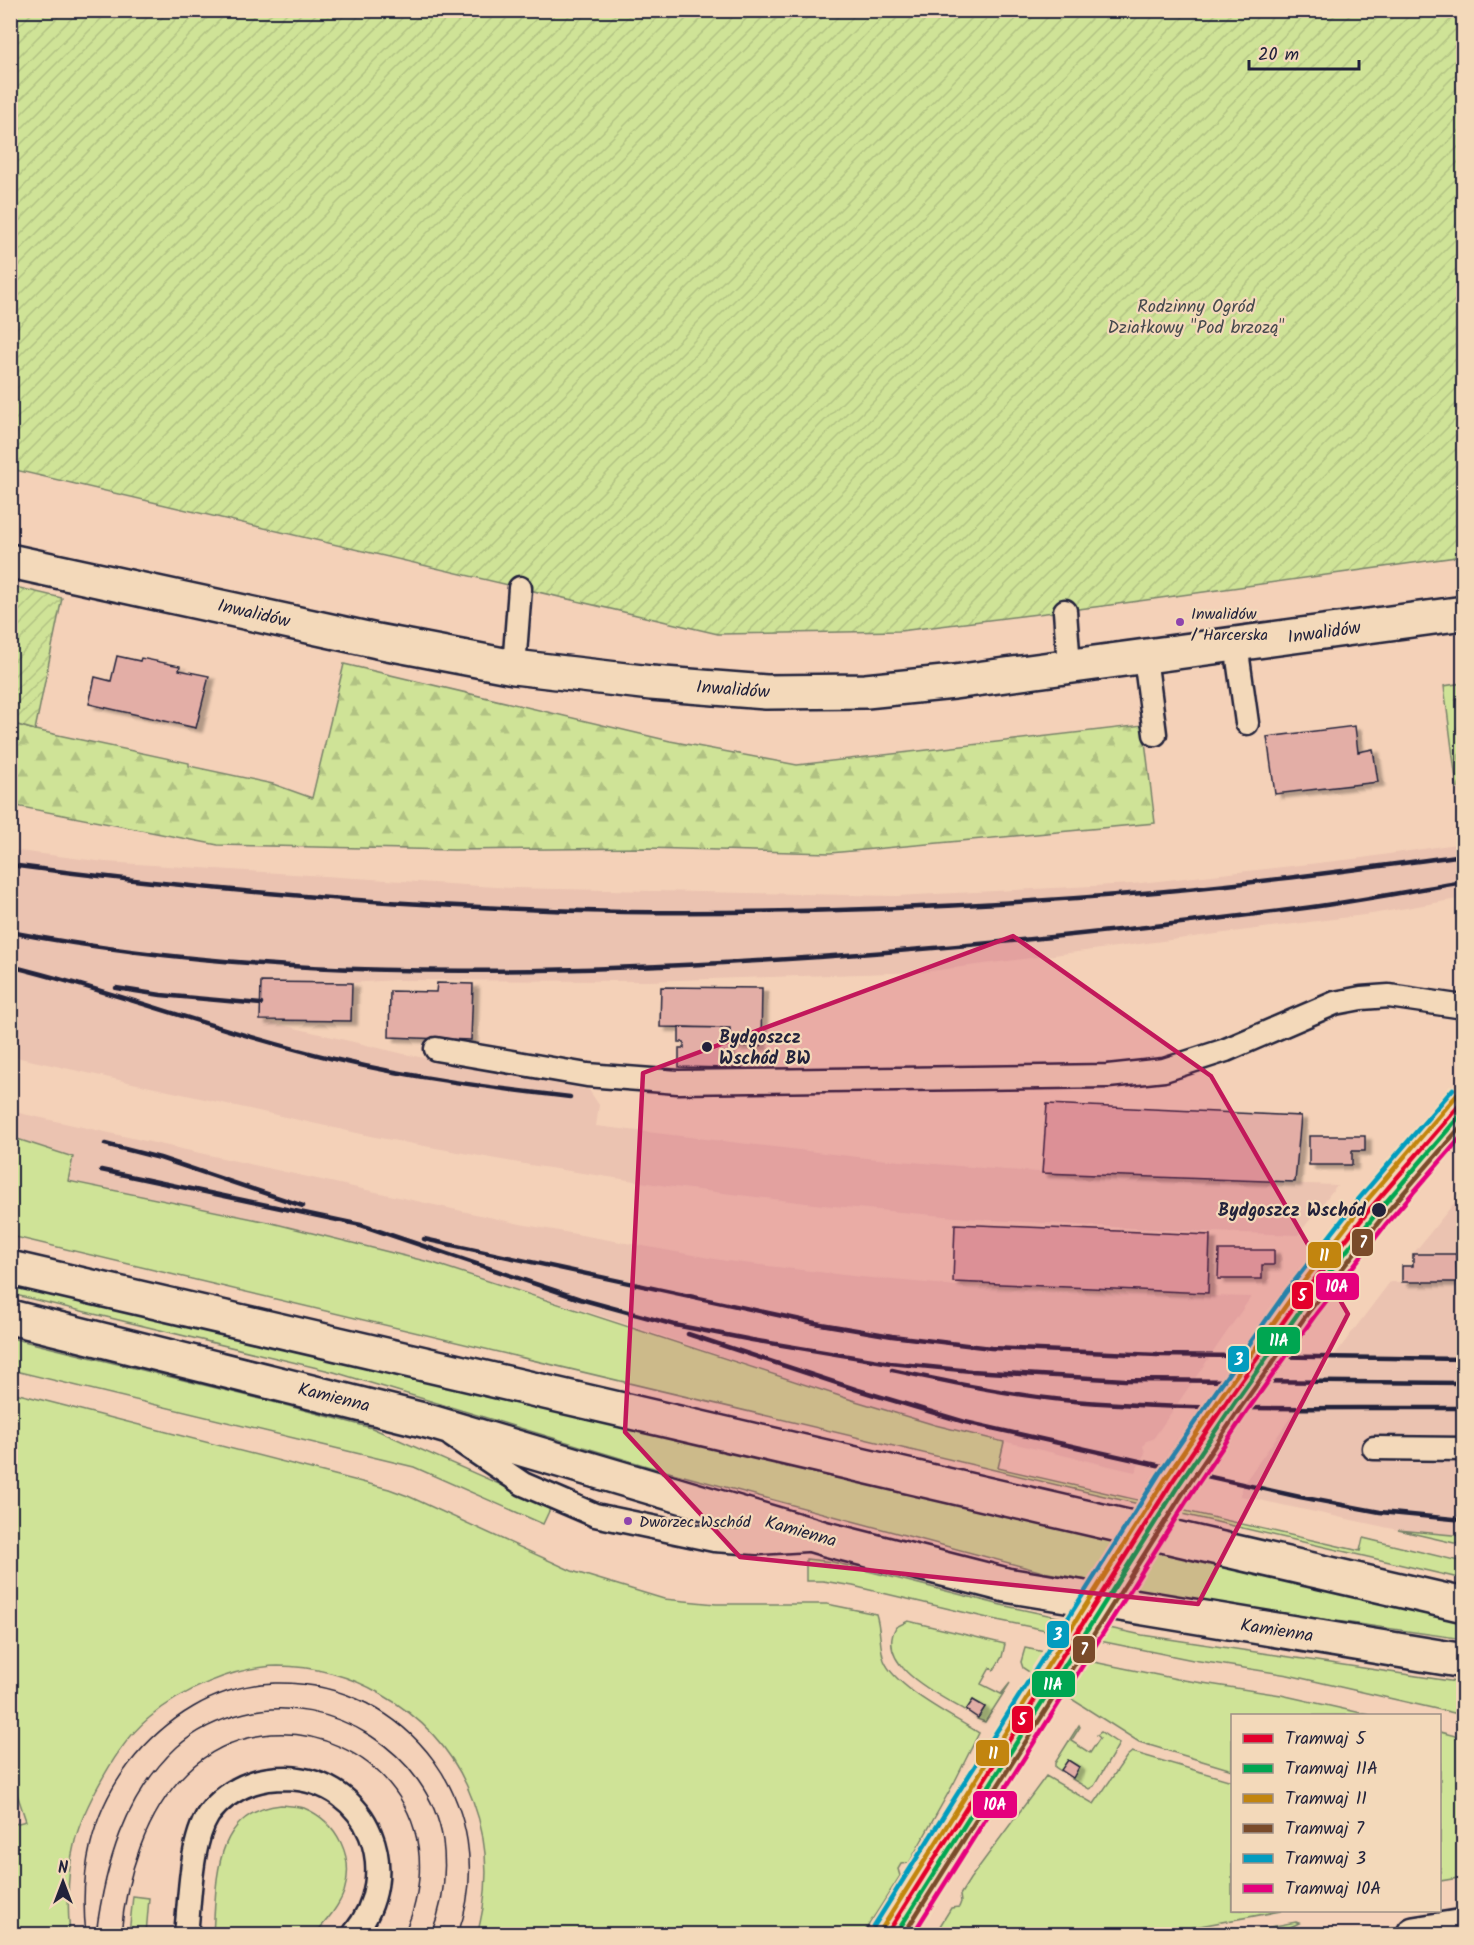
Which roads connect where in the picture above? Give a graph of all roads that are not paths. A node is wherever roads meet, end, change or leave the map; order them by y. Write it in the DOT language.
graph roads {
  1 [pos="10,561"];
  2 [pos="520,588"];
  3 [pos="1065,611"];
  4 [pos="1464,613"];
  5 [pos="1236,644"];
  6 [pos="1145,657"];
  7 [pos="1069,666"];
  8 [pos="514,667"];
  9 [pos="1247,723"];
  10 [pos="1155,735"];
  11 [pos="1464,1007"];
  12 [pos="436,1049"];
  13 [pos="1464,1115"];
  14 [pos="10,1268"];
  15 [pos="10,1317"];
  16 [pos="431,1422"];
  17 [pos="1374,1448"];
  18 [pos="1464,1449"];
  19 [pos="826,1539"];
  20 [pos="1464,1605"];
  21 [pos="1464,1661"];
  22 [pos="1464,1926"];
  23 [pos="186,1935"];
  24 [pos="354,1935"];
  25 [pos="899,1935"];
  26 [pos="1414,1935"];
  1 -- 8 [label="main road, Inwalidów"];
  2 -- 8 [label="lane"];
  3 -- 7 [label="lane"];
  4 -- 5 [label="main road, Inwalidów"];
  5 -- 6 [label="main road, Inwalidów"];
  5 -- 9 [label="lane"];
  6 -- 7 [label="main road, Inwalidów"];
  6 -- 10 [label="lane"];
  7 -- 8 [label="main road, Inwalidów"];
  11 -- 12 [label="lane"];
  13 -- 25 [label="lane, bridge"];
  14 -- 20 [label="main road"];
  15 -- 16 [label="main road, Kamienna"];
  16 -- 19 [label="main road, Kamienna"];
  16 -- 19 [label="lane"];
  17 -- 18 [label="lane"];
  19 -- 21 [label="main road, Kamienna"];
  22 -- 26 [label="main road"];
  23 -- 24 [label="lane"];
}
